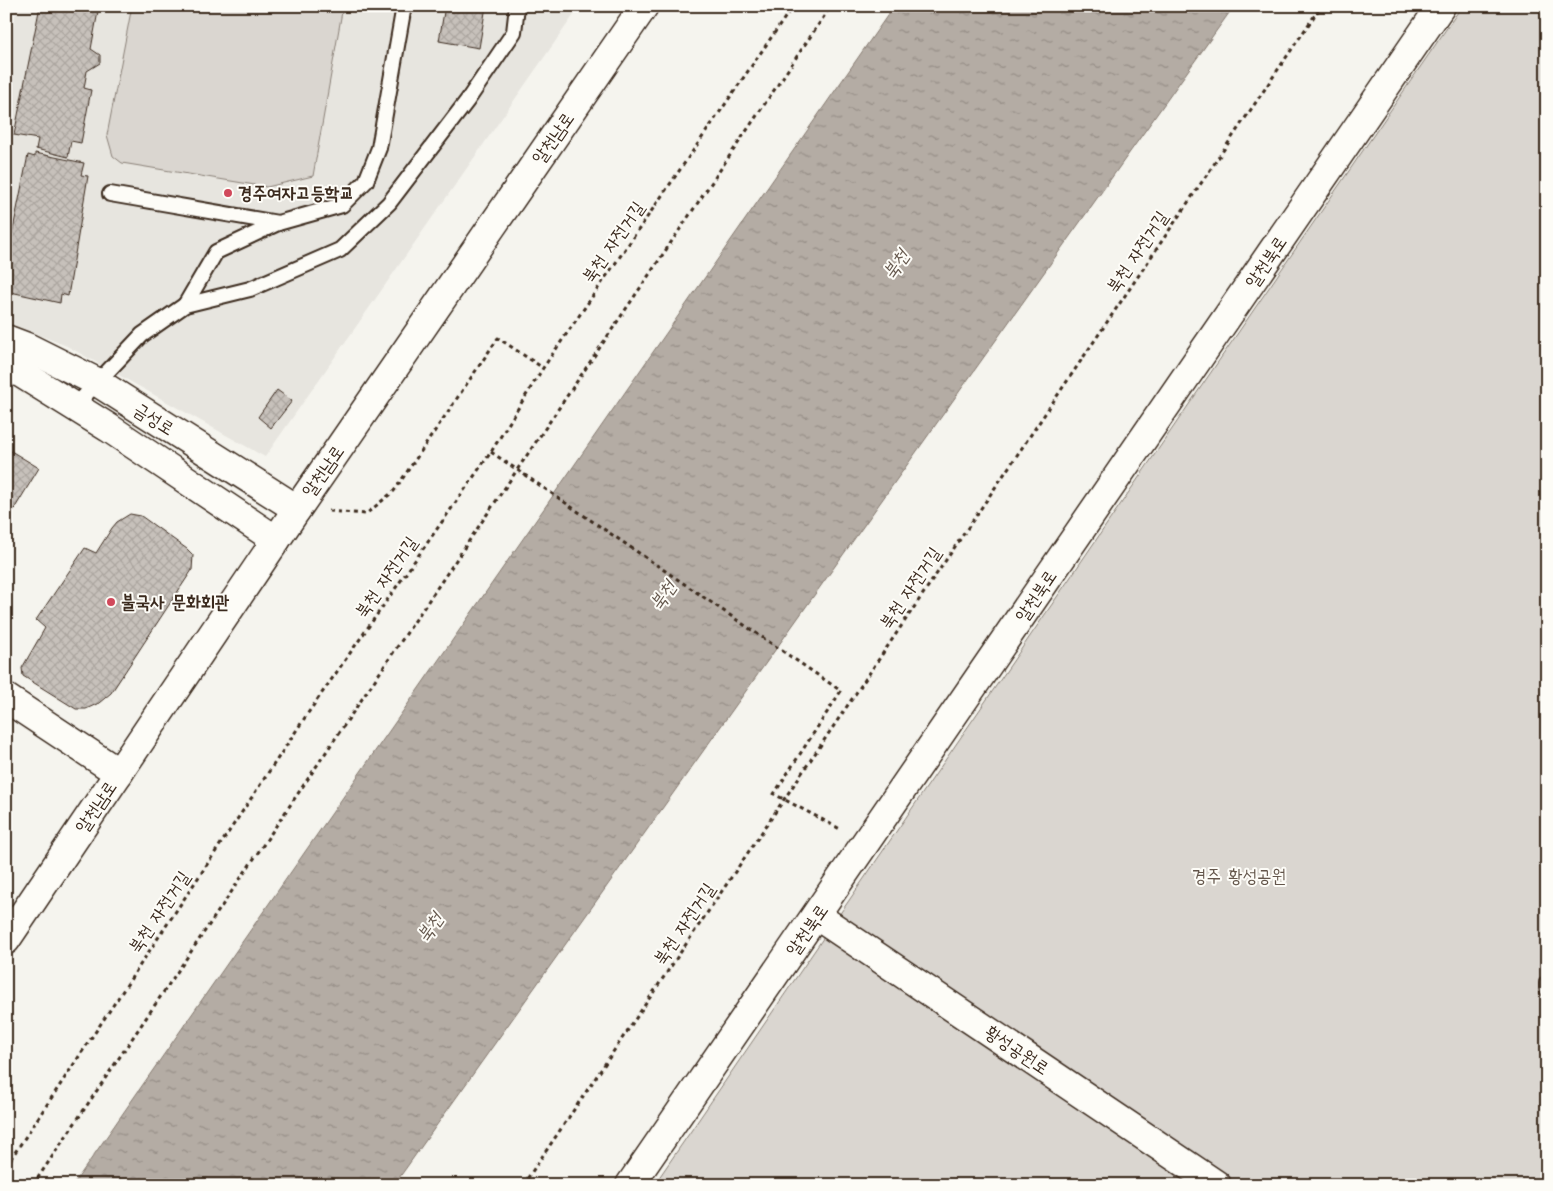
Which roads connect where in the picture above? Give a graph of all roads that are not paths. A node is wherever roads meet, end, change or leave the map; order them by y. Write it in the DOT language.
graph roads {
  1 [pos="404,6"];
  2 [pos="517,6"];
  3 [pos="644,6"];
  4 [pos="1441,6"];
  5 [pos="110,194"];
  6 [pos="278,223"];
  7 [pos="185,305"];
  8 [pos="6,339"];
  9 [pos="6,367"];
  10 [pos="97,382"];
  11 [pos="75,406"];
  12 [pos="297,509"];
  13 [pos="276,540"];
  14 [pos="6,698"];
  15 [pos="119,773"];
  16 [pos="817,916"];
  17 [pos="6,940"];
  18 [pos="1547,983"];
  19 [pos="1547,989"];
  20 [pos="630,1185"];
  21 [pos="1217,1185"];
  1 -- 6 [label="lane"];
  2 -- 7 [label="lane"];
  3 -- 12 [label="street, 알천남로"];
  4 -- 16 [label="street, 알천북로"];
  5 -- 6 [label="lane"];
  6 -- 7 [label="lane"];
  7 -- 10 [label="lane"];
  8 -- 10 [label="street, 금성로"];
  9 -- 11 [label="street, 금성로"];
  10 -- 11 [label="lane"];
  10 -- 12 [label="street, 금성로"];
  11 -- 13 [label="street, 금성로"];
  12 -- 13 [label="street, 알천남로"];
  13 -- 15 [label="street, 알천남로"];
  14 -- 15 [label="street"];
  15 -- 17 [label="street, 알천남로"];
  16 -- 20 [label="street, 알천북로"];
  16 -- 21 [label="street, 황성공원로"];
  18 -- 19 [label="lane"];
}
